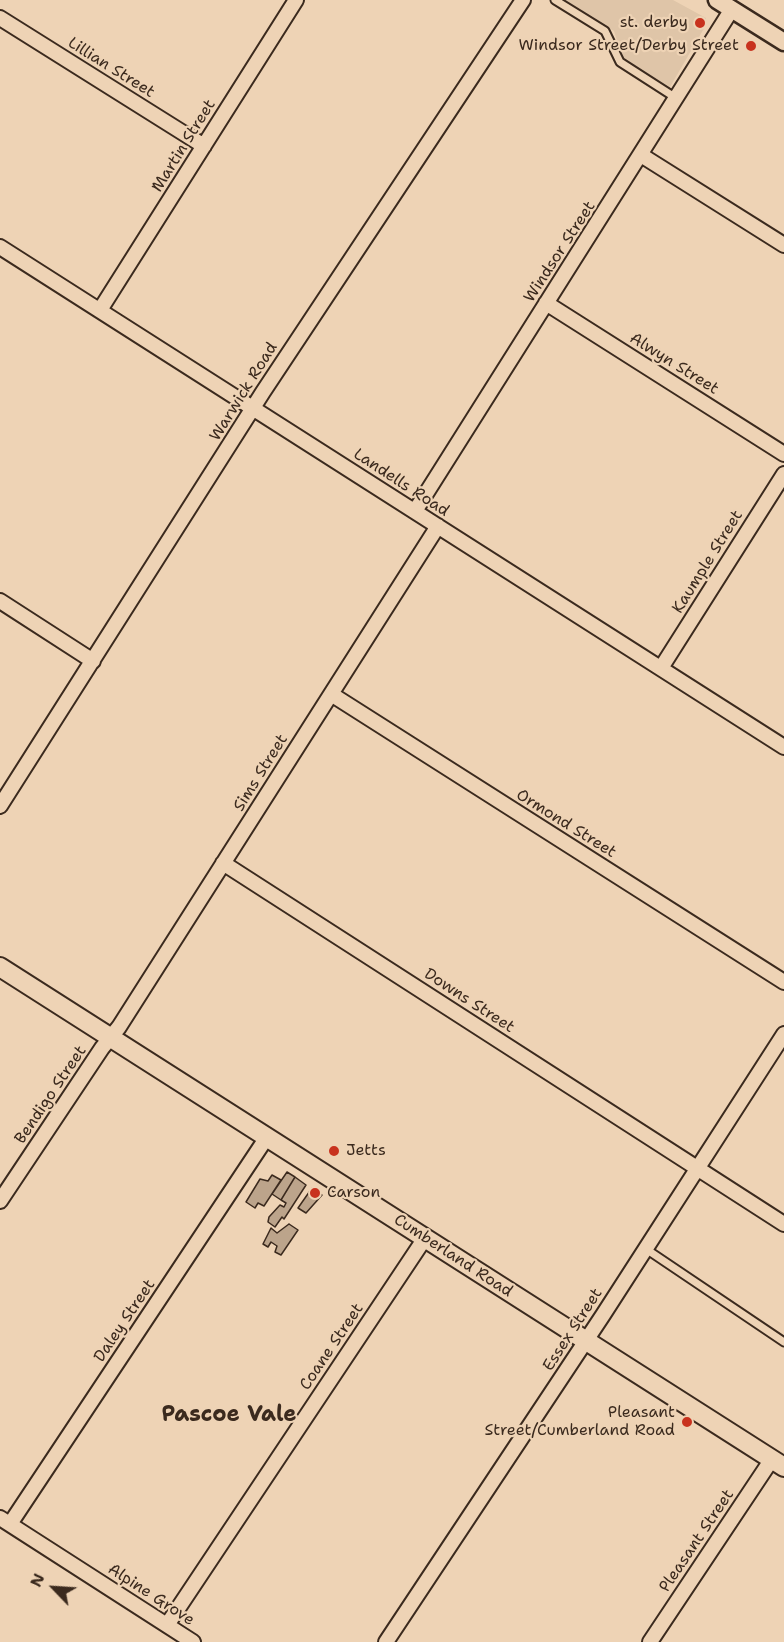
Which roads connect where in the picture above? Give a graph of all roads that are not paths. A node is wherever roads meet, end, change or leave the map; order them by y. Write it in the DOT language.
graph roads {
  1 [pos="296,0"];
  2 [pos="523,0"];
  3 [pos="555,0"];
  4 [pos="717,0"];
  5 [pos="732,9"];
  6 [pos="0,18"];
  7 [pos="784,42"];
  8 [pos="676,98"];
  9 [pos="204,146"];
  10 [pos="641,155"];
  11 [pos="784,246"];
  12 [pos="0,247"];
  13 [pos="546,303"];
  14 [pos="100,310"];
  15 [pos="254,407"];
  16 [pos="784,454"];
  17 [pos="784,474"];
  18 [pos="415,512"];
  19 [pos="438,526"];
  20 [pos="0,602"];
  21 [pos="93,661"];
  22 [pos="661,668"];
  23 [pos="331,694"];
  24 [pos="784,747"];
  25 [pos="0,806"];
  26 [pos="223,863"];
  27 [pos="0,967"];
  28 [pos="784,982"];
  29 [pos="784,1034"];
  30 [pos="111,1037"];
  31 [pos="267,1137"];
  32 [pos="697,1168"];
  33 [pos="0,1201"];
  34 [pos="784,1224"];
  35 [pos="425,1238"];
  36 [pos="646,1249"];
  37 [pos="586,1341"];
  38 [pos="784,1342"];
  39 [pos="778,1463"];
  40 [pos="5,1521"];
  41 [pos="167,1625"];
  42 [pos="193,1642"];
  43 [pos="386,1642"];
  44 [pos="650,1642"];
  1 -- 9 [label="street, Martin Street"];
  2 -- 15 [label="street, Warwick Road"];
  3 -- 8 [label="lane"];
  4 -- 5 [label="street"];
  5 -- 7 [label="street"];
  5 -- 8 [label="street, Windsor Street"];
  6 -- 9 [label="street, Lillian Street"];
  8 -- 10 [label="street, Windsor Street"];
  9 -- 14 [label="street, Martin Street"];
  10 -- 11 [label="street"];
  10 -- 13 [label="street, Windsor Street"];
  12 -- 14 [label="street, Landells Road"];
  13 -- 16 [label="street, Alwyn Street"];
  13 -- 18 [label="street, Windsor Street"];
  14 -- 15 [label="street, Landells Road"];
  15 -- 18 [label="street, Landells Road"];
  15 -- 21 [label="street, Warwick Road"];
  17 -- 22 [label="street, Kaumple Street"];
  18 -- 19 [label="street, Landells Road"];
  19 -- 22 [label="street, Landells Road"];
  19 -- 23 [label="street, Sims Street"];
  20 -- 21 [label="street"];
  21 -- 25 [label="street, Warwick Road"];
  22 -- 24 [label="street, Landells Road"];
  23 -- 26 [label="street, Sims Street"];
  23 -- 28 [label="street, Ormond Street"];
  26 -- 30 [label="street, Sims Street"];
  26 -- 32 [label="street, Downs Street"];
  27 -- 30 [label="main road, Cumberland Road"];
  29 -- 32 [label="street, Essex Street"];
  30 -- 31 [label="main road, Cumberland Road"];
  30 -- 33 [label="street, Bendigo Street"];
  31 -- 35 [label="main road, Cumberland Road"];
  31 -- 40 [label="street, Daley Street"];
  32 -- 34 [label="street, Downs Street"];
  32 -- 36 [label="street, Essex Street"];
  35 -- 37 [label="main road, Cumberland Road"];
  35 -- 41 [label="street, Coane Street"];
  36 -- 37 [label="street, Essex Street"];
  36 -- 38 [label="lane"];
  37 -- 39 [label="main road, Cumberland Road"];
  37 -- 43 [label="street, Essex Street"];
  39 -- 44 [label="street, Pleasant Street"];
  40 -- 41 [label="street, Alpine Grove"];
  41 -- 42 [label="street, Alpine Grove"];
}
